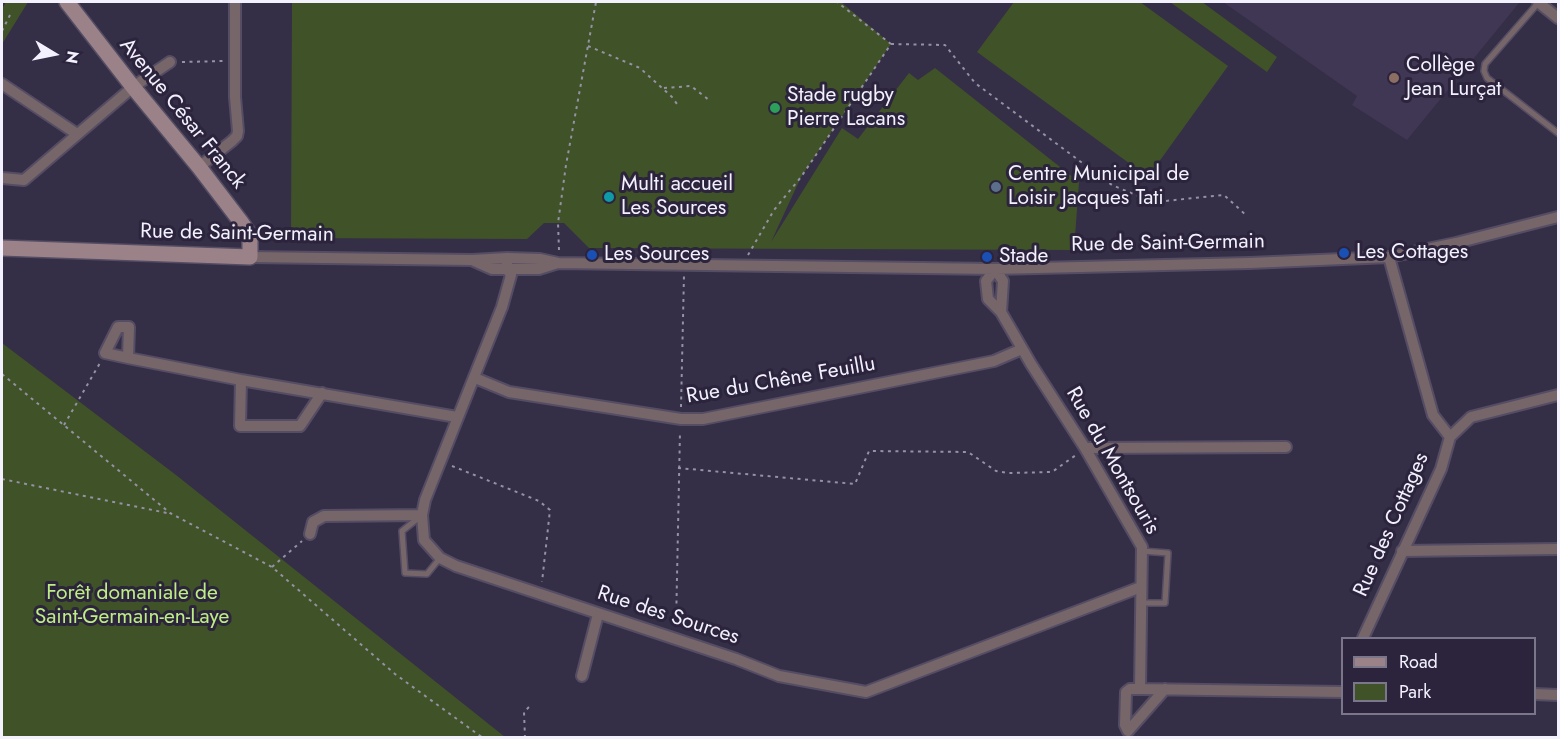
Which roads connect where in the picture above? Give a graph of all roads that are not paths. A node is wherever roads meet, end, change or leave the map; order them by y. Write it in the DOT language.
graph roads {
  1 [pos="67,2"];
  2 [pos="236,2"];
  3 [pos="1538,2"];
  4 [pos="1558,18"];
  5 [pos="170,62"];
  6 [pos="2,84"];
  7 [pos="133,87"];
  8 [pos="1558,133"];
  9 [pos="77,134"];
  10 [pos="199,167"];
  11 [pos="2,178"];
  12 [pos="1558,217"];
  13 [pos="2,248"];
  14 [pos="250,257"];
  15 [pos="1389,257"];
  16 [pos="507,263"];
  17 [pos="995,268"];
  18 [pos="1001,312"];
  19 [pos="1022,349"];
  20 [pos="128,358"];
  21 [pos="475,378"];
  22 [pos="242,380"];
  23 [pos="322,393"];
  24 [pos="1558,395"];
  25 [pos="457,417"];
  26 [pos="1450,438"];
  27 [pos="1286,447"];
  28 [pos="1085,448"];
  29 [pos="422,515"];
  30 [pos="310,534"];
  31 [pos="1558,549"];
  32 [pos="1142,551"];
  33 [pos="1402,551"];
  34 [pos="440,558"];
  35 [pos="1141,587"];
  36 [pos="1141,603"];
  37 [pos="598,614"];
  38 [pos="1364,637"];
  39 [pos="582,675"];
  40 [pos="1166,688"];
  41 [pos="1140,689"];
  42 [pos="1341,690"];
  43 [pos="1536,694"];
  44 [pos="1558,695"];
  1 -- 7 [label="street, Avenue César Franck"];
  2 -- 10 [label="street"];
  3 -- 4 [label="street"];
  3 -- 8 [label="lane"];
  5 -- 7 [label="street"];
  6 -- 9 [label="street"];
  7 -- 9 [label="street"];
  7 -- 10 [label="street, Avenue César Franck"];
  9 -- 11 [label="street"];
  10 -- 14 [label="street, Avenue César Franck"];
  12 -- 15 [label="street, Rue de Saint-Germain"];
  13 -- 14 [label="street, Rue de Saint-Germain"];
  14 -- 16 [label="street, Rue de Saint-Germain"];
  15 -- 17 [label="street, Rue de Saint-Germain"];
  15 -- 26 [label="street, Rue des Cottages"];
  16 -- 17 [label="street, Rue de Saint-Germain"];
  16 -- 21 [label="street"];
  17 -- 18 [label="street"];
  17 -- 18 [label="street, Rue du Montsouris"];
  18 -- 19 [label="street, Rue du Montsouris"];
  19 -- 21 [label="street, Rue du Chêne Feuillu"];
  19 -- 28 [label="street, Rue du Montsouris"];
  20 -- 20 [label="street"];
  20 -- 22 [label="street"];
  21 -- 25 [label="street"];
  22 -- 23 [label="street"];
  22 -- 23 [label="street"];
  23 -- 25 [label="street"];
  24 -- 26 [label="street"];
  25 -- 29 [label="street"];
  26 -- 33 [label="street, Rue des Cottages"];
  27 -- 28 [label="street"];
  28 -- 32 [label="street, Rue du Montsouris"];
  29 -- 30 [label="street"];
  29 -- 34 [label="street"];
  29 -- 34 [label="lane"];
  31 -- 33 [label="street"];
  32 -- 35 [label="street, Rue du Montsouris"];
  32 -- 36 [label="lane"];
  33 -- 38 [label="street, Rue des Cottages"];
  34 -- 37 [label="street, Rue des Sources"];
  35 -- 36 [label="street, Rue du Montsouris"];
  35 -- 37 [label="street, Rue des Sources"];
  36 -- 41 [label="street, Rue du Montsouris"];
  37 -- 39 [label="street"];
  40 -- 41 [label="street"];
  40 -- 41 [label="street"];
  40 -- 42 [label="street"];
  43 -- 44 [label="street"];
}
